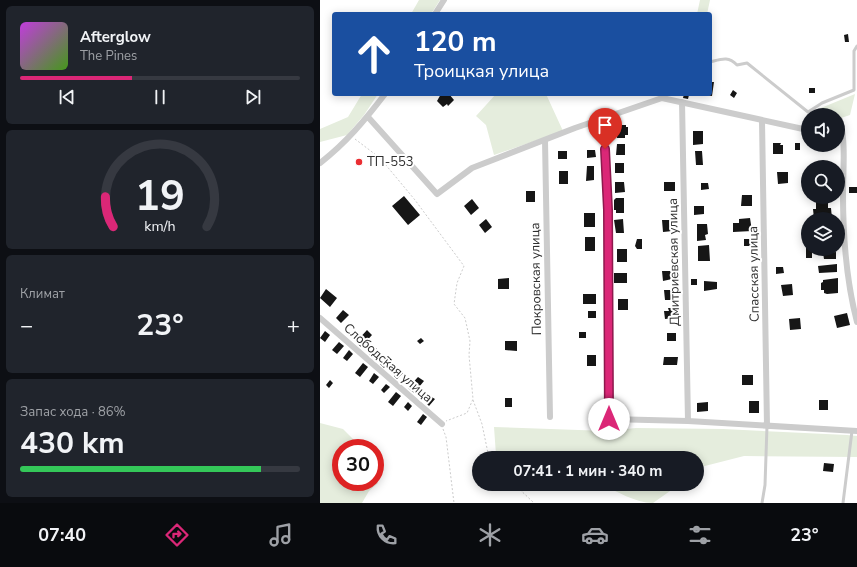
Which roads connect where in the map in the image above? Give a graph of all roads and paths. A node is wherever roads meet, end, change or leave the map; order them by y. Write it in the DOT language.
graph roads {
  1 [pos="444,0"];
  2 [pos="436,12"];
  3 [pos="857,46"];
  4 [pos="712,61"];
  5 [pos="384,96"];
  6 [pos="682,102"];
  7 [pos="368,117"];
  8 [pos="604,118"];
  9 [pos="762,121"];
  10 [pos="801,128"];
  11 [pos="352,136"];
  12 [pos="545,140"];
  13 [pos="844,152"];
  14 [pos="320,163"];
  15 [pos="320,318"];
  16 [pos="857,322"];
  17 [pos="473,400"];
  18 [pos="550,417"];
  19 [pos="688,421"];
  20 [pos="442,423"];
  21 [pos="767,426"];
  22 [pos="854,431"];
  23 [pos="487,451"];
  24 [pos="521,491"];
  25 [pos="454,503"];
  26 [pos="534,503"];
  27 [pos="762,503"];
  28 [pos="843,503"];
  1 -- 2 [label="street"];
  3 -- 4 [label="lane"];
  5 -- 7 [label="street"];
  6 -- 8 [label="street"];
  6 -- 9 [label="street"];
  6 -- 19 [label="street, Дмитриевская улица"];
  7 -- 11 [label="street"];
  7 -- 12 [label="street"];
  8 -- 12 [label="street"];
  8 -- 19 [label="street"];
  9 -- 10 [label="street"];
  9 -- 21 [label="street, Спасская улица"];
  11 -- 14 [label="street"];
  11 -- 17 [label="path"];
  12 -- 18 [label="street, Покровская улица"];
  13 -- 16 [label="street"];
  15 -- 20 [label="street, Слободская улица"];
  17 -- 20 [label="path"];
  17 -- 23 [label="path"];
  19 -- 21 [label="street"];
  20 -- 25 [label="path"];
  21 -- 22 [label="street"];
  21 -- 27 [label="lane"];
  22 -- 28 [label="lane"];
  24 -- 26 [label="path"];
}
